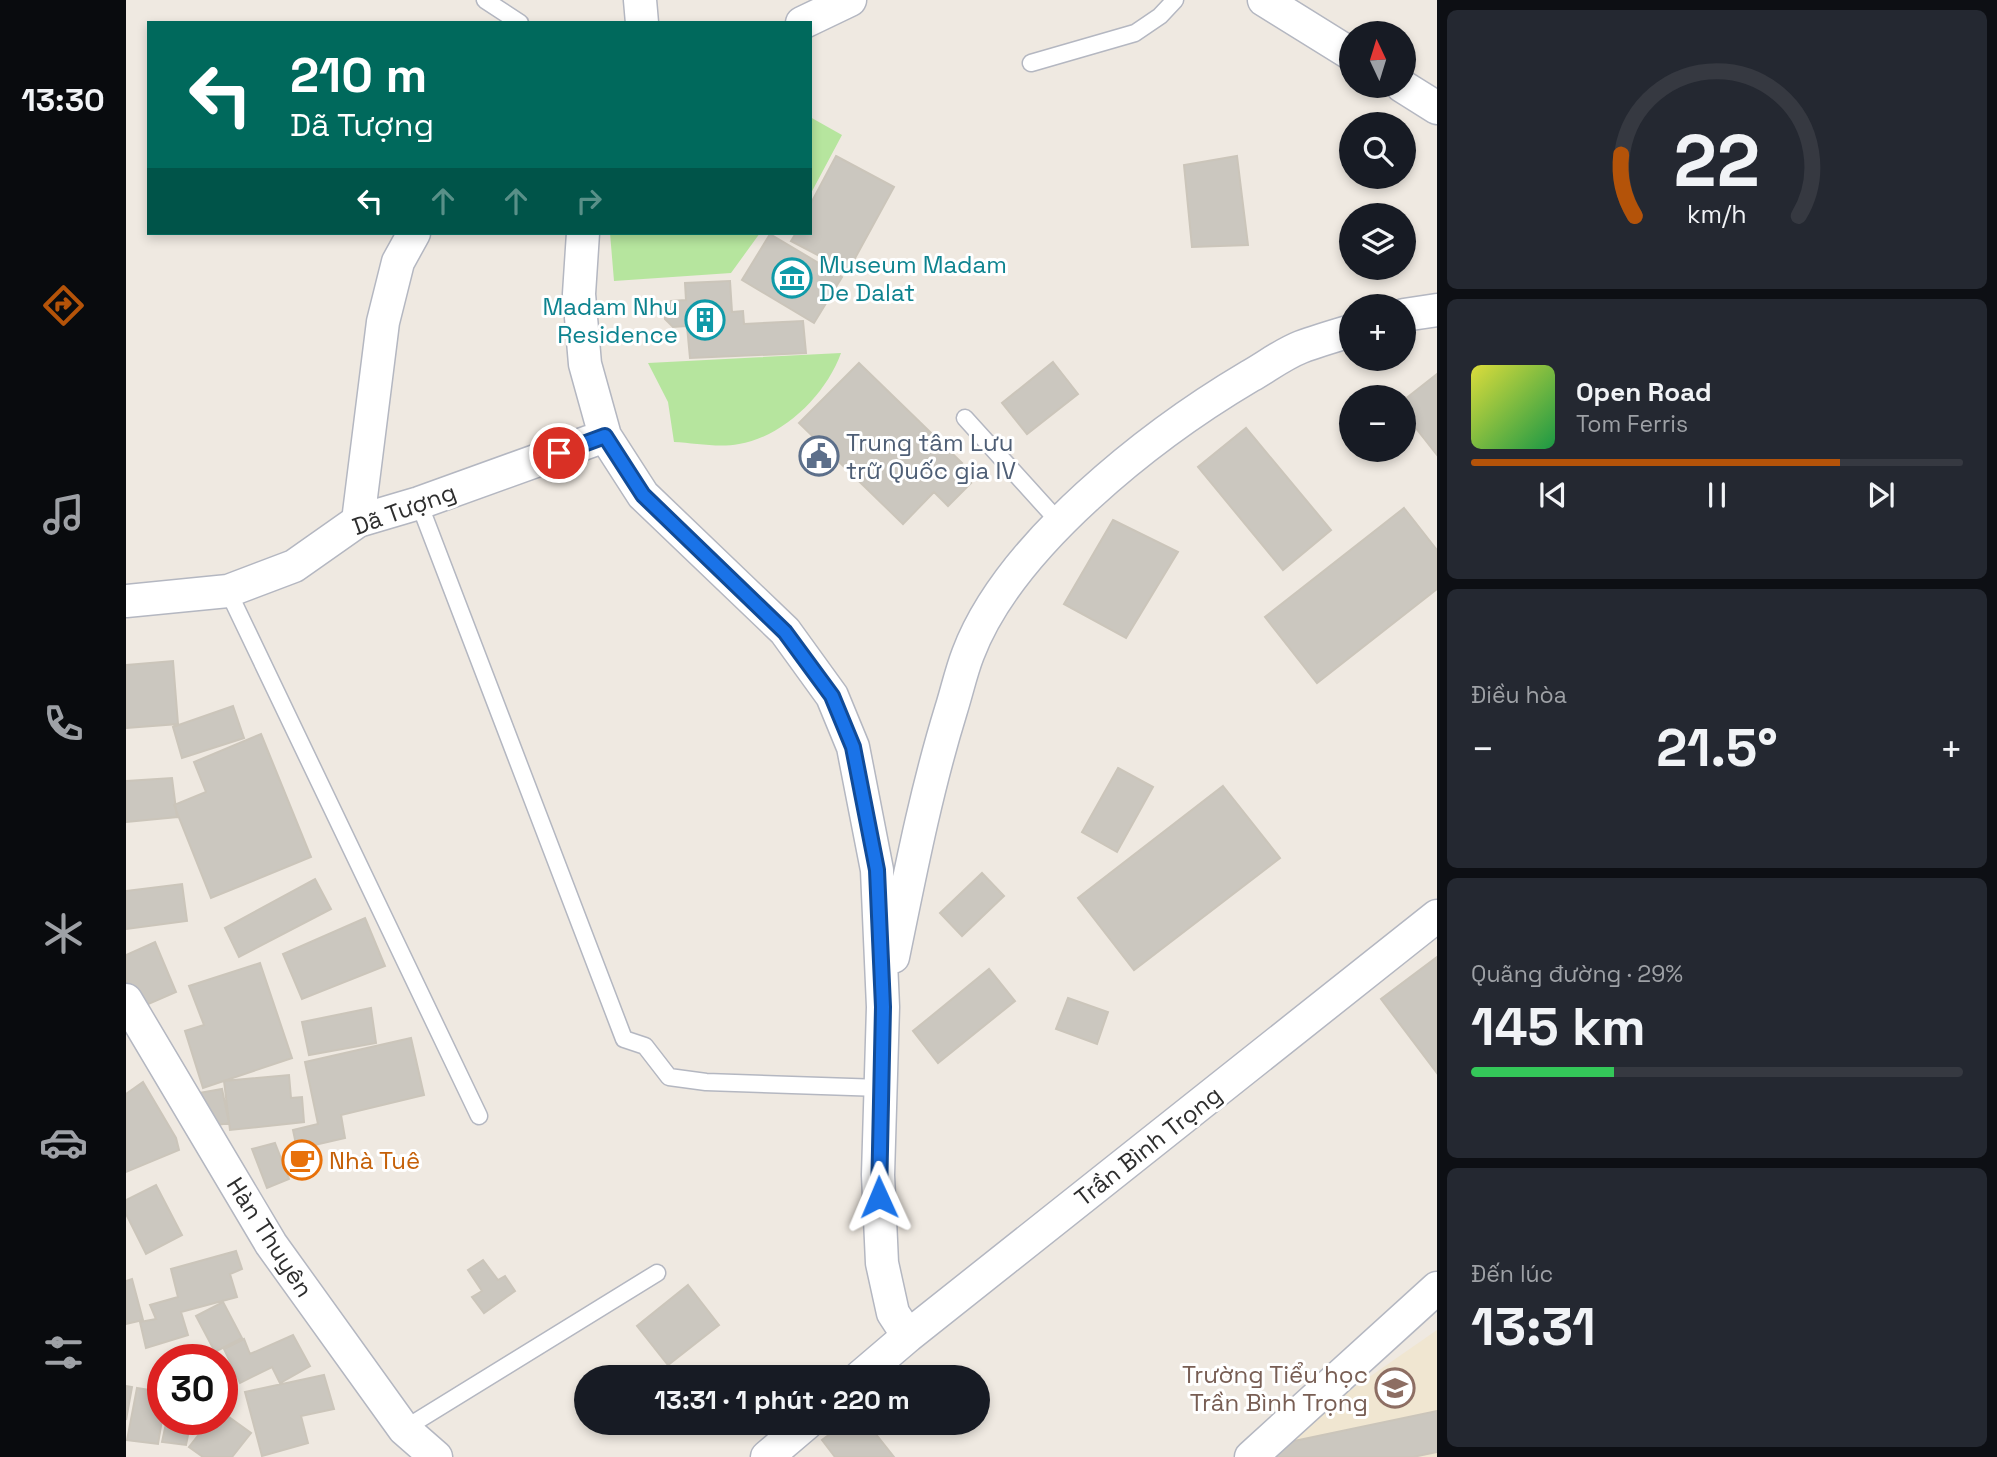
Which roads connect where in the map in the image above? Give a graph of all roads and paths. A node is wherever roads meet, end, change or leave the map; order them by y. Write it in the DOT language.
graph roads {
  1 [pos="485,0"];
  2 [pos="640,0"];
  3 [pos="850,0"];
  4 [pos="1175,0"];
  5 [pos="1264,0"];
  6 [pos="517,21"];
  7 [pos="642,21"];
  8 [pos="806,21"];
  9 [pos="1339,47"];
  10 [pos="1031,63"];
  11 [pos="1416,95"];
  12 [pos="1437,108"];
  13 [pos="413,235"];
  14 [pos="583,235"];
  15 [pos="1437,310"];
  16 [pos="1416,314"];
  17 [pos="1339,335"];
  18 [pos="965,418"];
  19 [pos="605,436"];
  20 [pos="419,503"];
  21 [pos="358,521"];
  22 [pos="1060,523"];
  23 [pos="228,591"];
  24 [pos="126,601"];
  25 [pos="1437,916"];
  26 [pos="126,1000"];
  27 [pos="883,1007"];
  28 [pos="881,1088"];
  29 [pos="479,1116"];
  30 [pos="657,1272"];
  31 [pos="1437,1288"];
  32 [pos="908,1336"];
  33 [pos="874,1365"];
  34 [pos="404,1429"];
  35 [pos="793,1435"];
  36 [pos="436,1457"];
  37 [pos="767,1457"];
  38 [pos="1251,1457"];
  1 -- 6 [label="lane"];
  2 -- 7 [label="street"];
  3 -- 8 [label="street"];
  4 -- 10 [label="lane"];
  5 -- 9 [label="street"];
  11 -- 12 [label="street"];
  13 -- 21 [label="street"];
  14 -- 19 [label="street"];
  15 -- 16 [label="street"];
  17 -- 22 [label="street"];
  18 -- 22 [label="lane"];
  19 -- 20 [label="street, Dã Tượng"];
  19 -- 27 [label="street"];
  20 -- 21 [label="street, Dã Tượng"];
  20 -- 28 [label="lane"];
  21 -- 23 [label="street, Dã Tượng"];
  22 -- 27 [label="street"];
  23 -- 24 [label="street, Dã Tượng"];
  23 -- 29 [label="lane"];
  25 -- 32 [label="street, Trần Bình Trọng"];
  26 -- 34 [label="street, Hàn Thuyên"];
  27 -- 28 [label="street"];
  28 -- 32 [label="street"];
  30 -- 34 [label="lane"];
  31 -- 38 [label="street"];
  32 -- 33 [label="street, Trần Bình Trọng"];
  34 -- 36 [label="street, Hàn Thuyên"];
  35 -- 37 [label="street"];
}
